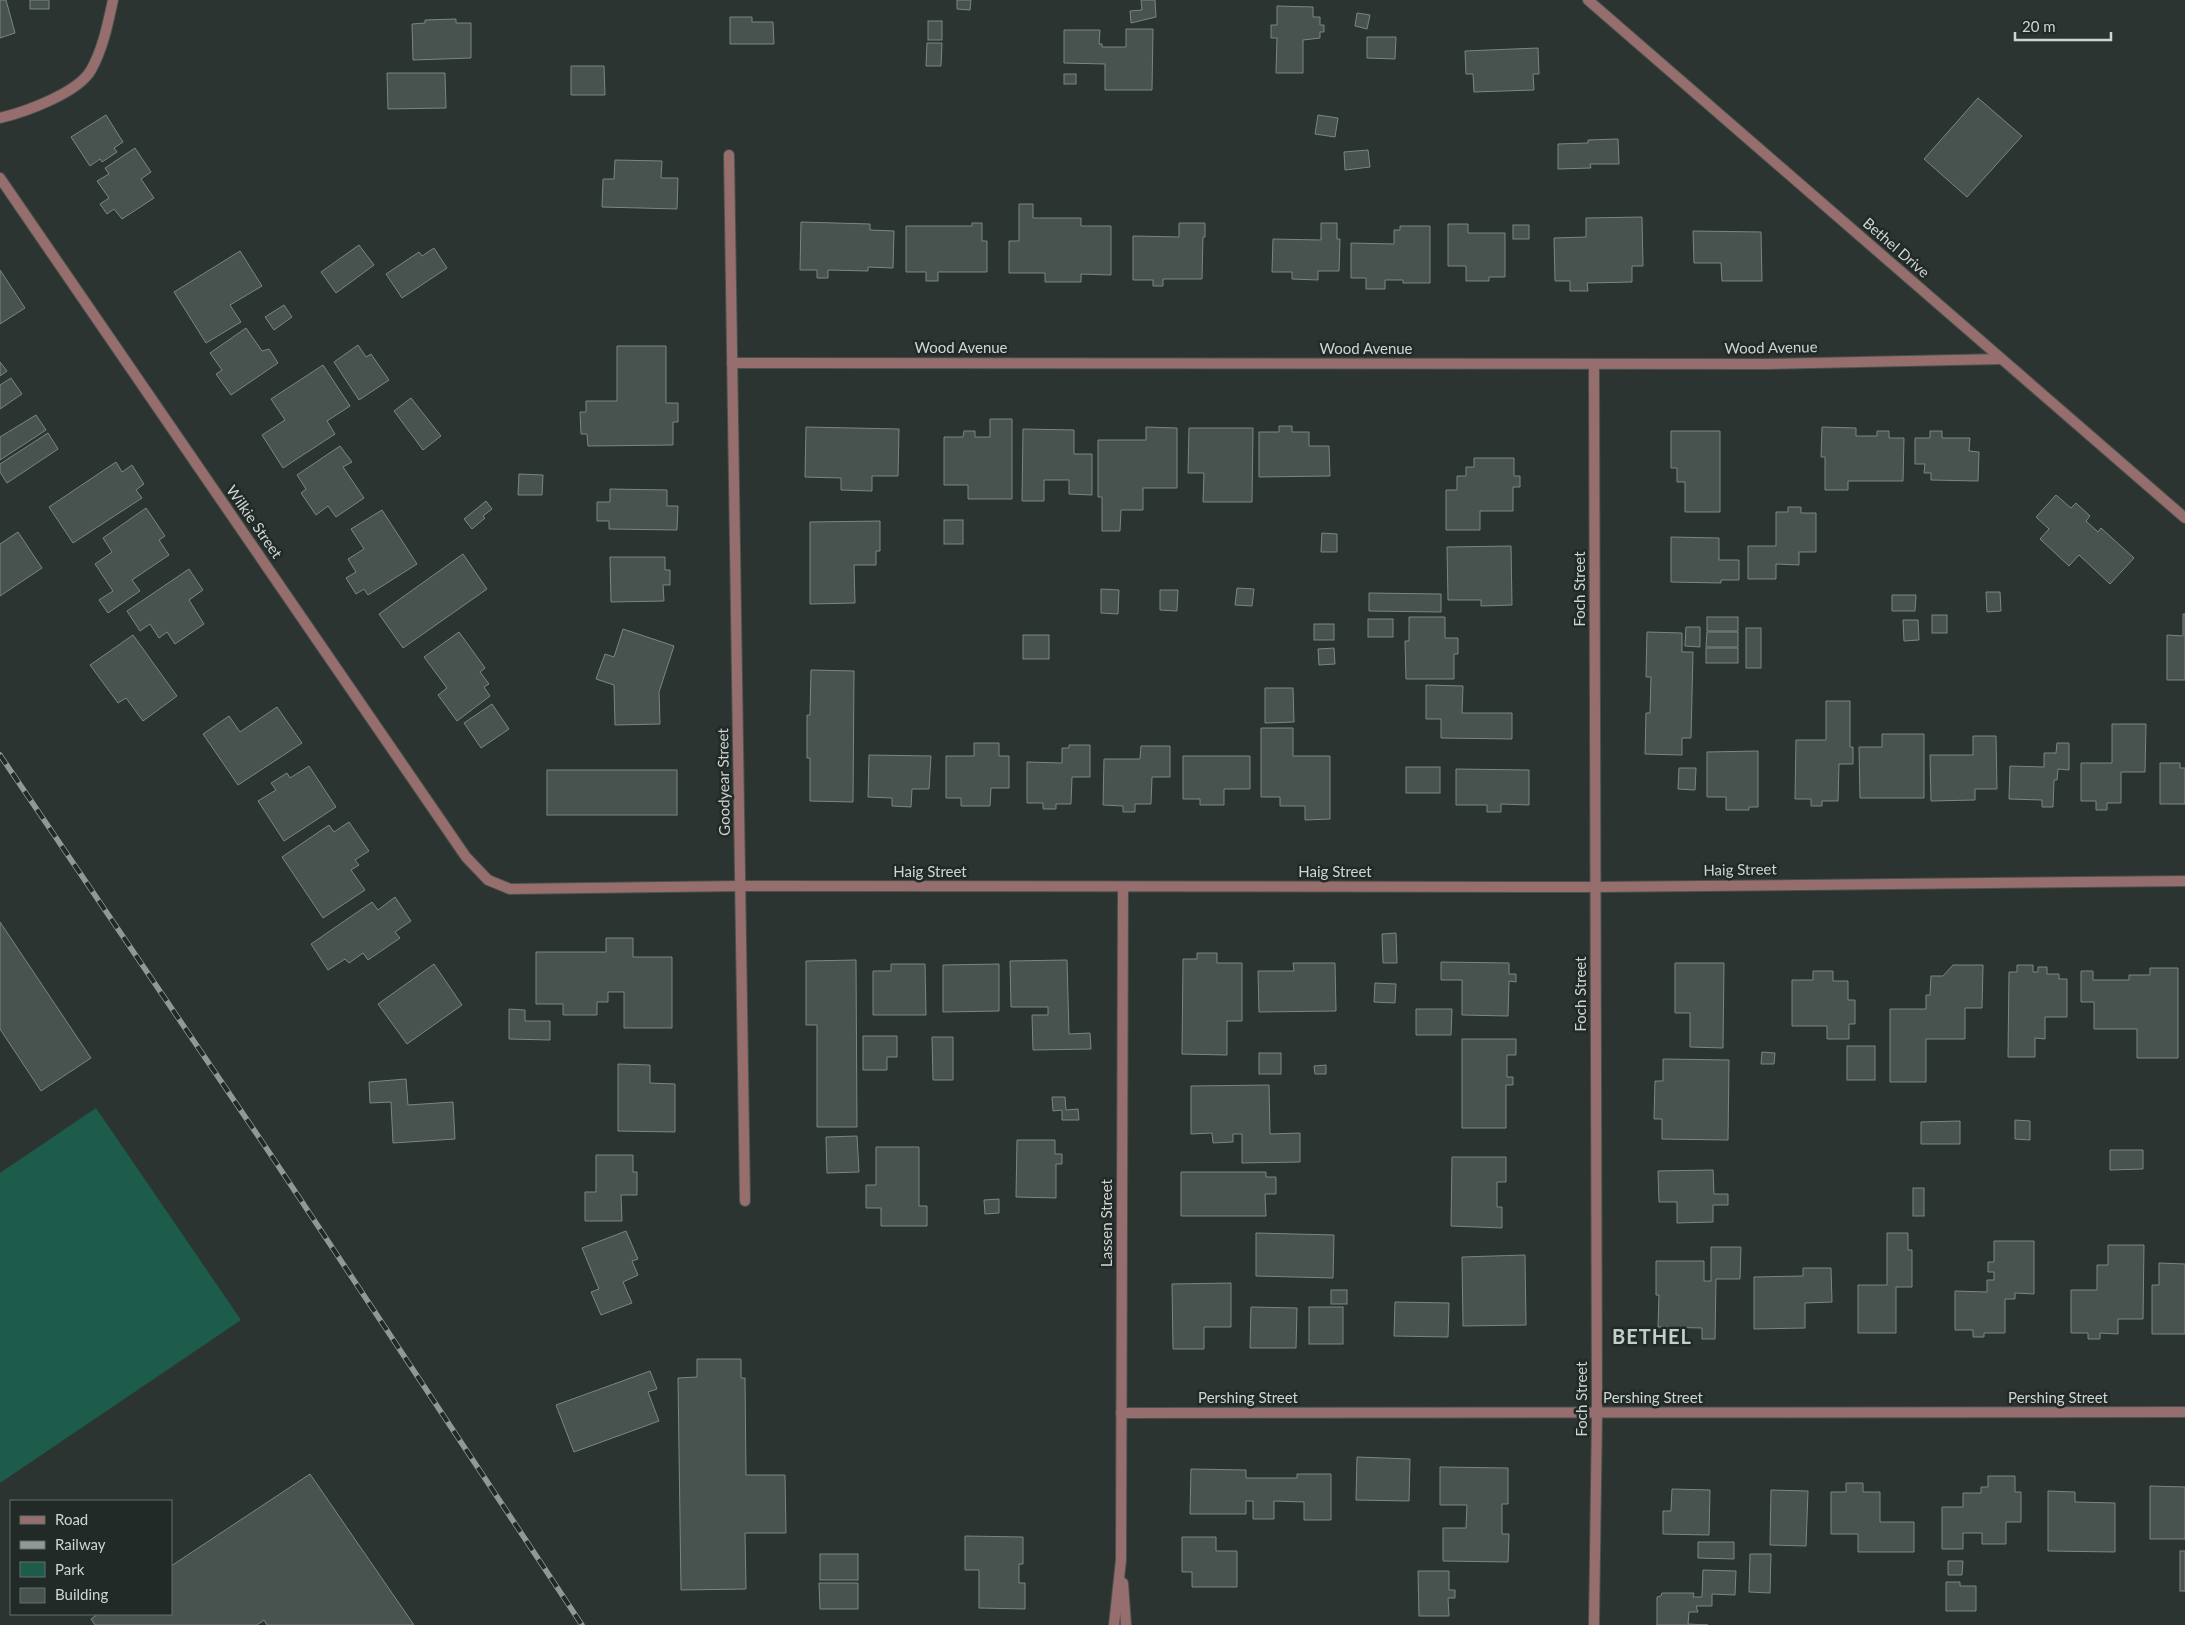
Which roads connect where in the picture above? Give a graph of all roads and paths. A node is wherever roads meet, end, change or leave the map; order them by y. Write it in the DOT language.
graph roads {
  1 [pos="113,0"];
  2 [pos="1588,0"];
  3 [pos="0,118"];
  4 [pos="729,155"];
  5 [pos="0,178"];
  6 [pos="2001,359"];
  7 [pos="732,363"];
  8 [pos="1594,364"];
  9 [pos="2185,518"];
  10 [pos="488,880"];
  11 [pos="2185,882"];
  12 [pos="740,886"];
  13 [pos="1123,887"];
  14 [pos="1596,887"];
  15 [pos="746,1201"];
  16 [pos="2185,1412"];
  17 [pos="1121,1413"];
  18 [pos="1597,1414"];
  19 [pos="1121,1560"];
  20 [pos="1114,1625"];
  21 [pos="1126,1625"];
  22 [pos="1594,1625"];
  1 -- 3 [label="street"];
  2 -- 6 [label="street, Bethel Drive"];
  4 -- 7 [label="street, Goodyear Street"];
  5 -- 10 [label="street, Wilkie Street"];
  6 -- 8 [label="street, Wood Avenue"];
  6 -- 9 [label="street, Bethel Drive"];
  7 -- 8 [label="street, Wood Avenue"];
  7 -- 12 [label="street, Goodyear Street"];
  8 -- 14 [label="street, Foch Street"];
  10 -- 12 [label="street, Haig Street"];
  11 -- 14 [label="street, Haig Street"];
  12 -- 13 [label="street, Haig Street"];
  12 -- 15 [label="street, Goodyear Street"];
  13 -- 14 [label="street, Haig Street"];
  13 -- 17 [label="street, Lassen Street"];
  14 -- 18 [label="street, Foch Street"];
  16 -- 18 [label="street, Pershing Street"];
  17 -- 18 [label="street, Pershing Street"];
  17 -- 19 [label="street, Lassen Street"];
  18 -- 22 [label="street, Foch Street"];
  19 -- 20 [label="street, Lassen Street"];
  19 -- 21 [label="street, Lassen Street"];
}
